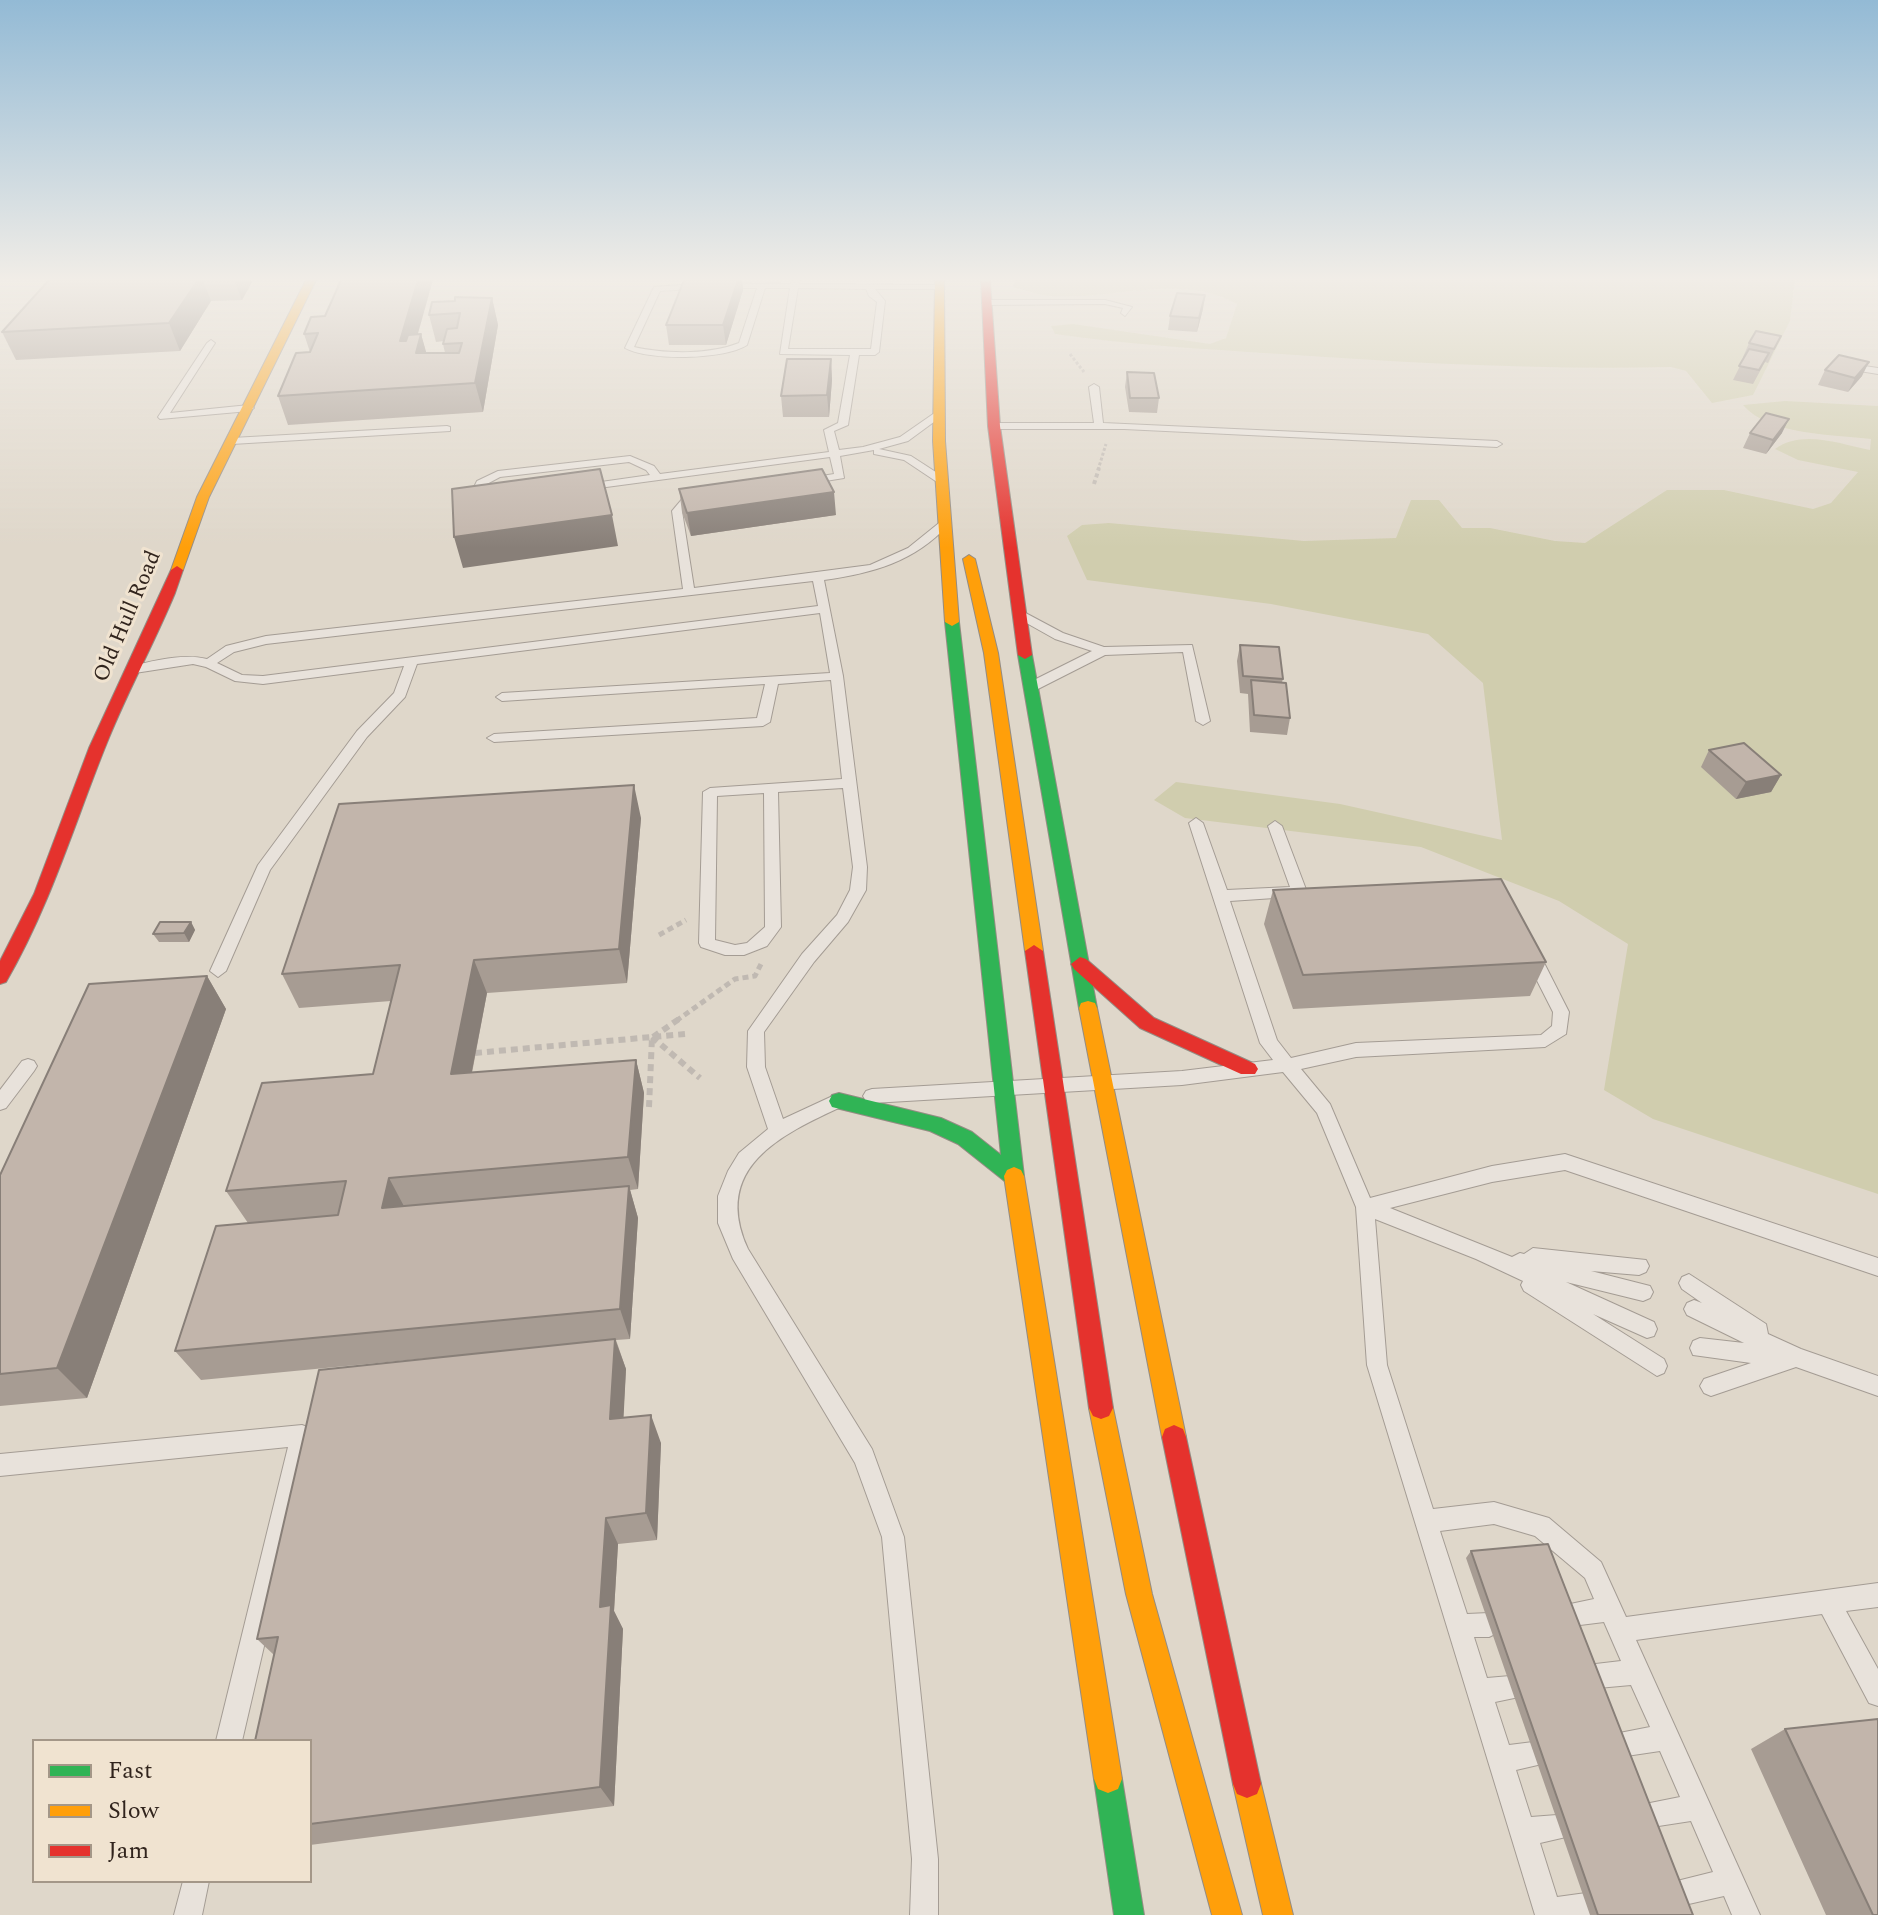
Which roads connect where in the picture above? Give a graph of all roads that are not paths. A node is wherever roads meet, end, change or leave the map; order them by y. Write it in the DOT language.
graph roads {
  1 [pos="194,369"];
  2 [pos="268,369"];
  3 [pos="852,369"];
  4 [pos="939,369"];
  5 [pos="990,369"];
  6 [pos="1094,387"];
  7 [pos="249,408"];
  8 [pos="939,414"];
  9 [pos="994,426"];
  10 [pos="1099,426"];
  11 [pos="447,429"];
  12 [pos="232,441"];
  13 [pos="1497,444"];
  14 [pos="864,450"];
  15 [pos="833,452"];
  16 [pos="657,477"];
  17 [pos="941,480"];
  18 [pos="793,483"];
  19 [pos="572,488"];
  20 [pos="715,494"];
  21 [pos="495,499"];
  22 [pos="942,504"];
  23 [pos="943,525"];
  24 [pos="818,577"];
  25 [pos="689,590"];
  26 [pos="825,609"];
  27 [pos="1018,613"];
  28 [pos="1103,651"];
  29 [pos="412,660"];
  30 [pos="209,663"];
  31 [pos="133,670"];
  32 [pos="837,676"];
  33 [pos="772,682"];
  34 [pos="1031,687"];
  35 [pos="502,697"];
  36 [pos="1203,721"];
  37 [pos="494,738"];
  38 [pos="849,783"];
  39 [pos="771,789"];
  40 [pos="1196,823"];
  41 [pos="1275,826"];
  42 [pos="1221,896"];
  43 [pos="1521,934"];
  44 [pos="1080,964"];
  45 [pos="218,971"];
  46 [pos="0,977"];
  47 [pos="1288,1065"];
  48 [pos="28,1066"];
  49 [pos="1248,1069"];
  50 [pos="1101,1083"];
  51 [pos="1054,1084"];
  52 [pos="1001,1087"];
  53 [pos="839,1101"];
  54 [pos="0,1103"];
  55 [pos="777,1129"];
  56 [pos="1014,1177"];
  57 [pos="1365,1207"];
  58 [pos="1483,1253"];
  59 [pos="1639,1266"];
  60 [pos="1878,1267"];
  61 [pos="1689,1283"];
  62 [pos="1643,1292"];
  63 [pos="1694,1309"];
  64 [pos="1647,1329"];
  65 [pos="1700,1348"];
  66 [pos="1796,1357"];
  67 [pos="1657,1366"];
  68 [pos="1711,1386"];
  69 [pos="1878,1386"];
  70 [pos="0,1465"];
  71 [pos="1426,1521"];
  72 [pos="1878,1595"];
  73 [pos="1828,1602"];
  74 [pos="1564,1615"];
  75 [pos="1614,1620"];
  76 [pos="1489,1625"];
  77 [pos="1459,1626"];
  78 [pos="1638,1672"];
  79 [pos="1587,1677"];
  80 [pos="1510,1688"];
  81 [pos="1480,1691"];
  82 [pos="1878,1694"];
  83 [pos="1667,1737"];
  84 [pos="229,1739"];
  85 [pos="1613,1745"];
  86 [pos="1533,1755"];
  87 [pos="1501,1759"];
  88 [pos="1698,1807"];
  89 [pos="1639,1816"];
  90 [pos="1557,1828"];
  91 [pos="1523,1831"];
  92 [pos="1731,1881"];
  93 [pos="196,1883"];
  94 [pos="1671,1895"];
  95 [pos="1586,1907"];
  96 [pos="1549,1913"];
  97 [pos="188,1915"];
  98 [pos="924,1915"];
  99 [pos="1129,1915"];
  100 [pos="1227,1915"];
  101 [pos="1278,1915"];
  102 [pos="1746,1915"];
  1 -- 7 [label="lane"];
  2 -- 7 [label="main road, Old Hull Road"];
  3 -- 15 [label="lane"];
  4 -- 8 [label="main road"];
  5 -- 9 [label="main road"];
  6 -- 10 [label="lane"];
  7 -- 12 [label="main road, Old Hull Road"];
  8 -- 14 [label="lane"];
  8 -- 17 [label="main road"];
  9 -- 10 [label="lane"];
  9 -- 27 [label="main road"];
  10 -- 13 [label="lane"];
  11 -- 12 [label="lane"];
  12 -- 31 [label="main road, Old Hull Road"];
  14 -- 15 [label="lane"];
  14 -- 17 [label="lane"];
  15 -- 16 [label="lane"];
  15 -- 18 [label="lane"];
  16 -- 19 [label="lane"];
  16 -- 21 [label="lane"];
  17 -- 22 [label="main road"];
  20 -- 25 [label="lane"];
  22 -- 23 [label="main road"];
  22 -- 51 [label="main road"];
  23 -- 24 [label="lane"];
  23 -- 52 [label="main road"];
  24 -- 25 [label="lane"];
  24 -- 26 [label="lane"];
  25 -- 30 [label="lane"];
  26 -- 29 [label="lane"];
  26 -- 32 [label="lane"];
  27 -- 28 [label="lane"];
  27 -- 34 [label="main road"];
  28 -- 34 [label="lane"];
  28 -- 36 [label="lane"];
  29 -- 30 [label="lane"];
  29 -- 45 [label="lane"];
  30 -- 31 [label="lane"];
  31 -- 46 [label="main road, Old Hull Road"];
  32 -- 33 [label="lane"];
  32 -- 38 [label="lane"];
  33 -- 35 [label="lane"];
  33 -- 37 [label="lane"];
  34 -- 44 [label="main road"];
  38 -- 39 [label="lane"];
  38 -- 55 [label="lane"];
  39 -- 39 [label="lane"];
  40 -- 42 [label="lane"];
  41 -- 42 [label="lane"];
  42 -- 47 [label="lane"];
  43 -- 47 [label="lane"];
  44 -- 49 [label="main road"];
  44 -- 50 [label="main road"];
  47 -- 49 [label="lane"];
  47 -- 57 [label="lane"];
  48 -- 54 [label="lane"];
  49 -- 50 [label="lane"];
  50 -- 51 [label="lane"];
  50 -- 101 [label="main road"];
  51 -- 52 [label="lane"];
  51 -- 100 [label="main road"];
  52 -- 53 [label="lane"];
  52 -- 56 [label="main road"];
  53 -- 55 [label="lane"];
  53 -- 56 [label="main road"];
  55 -- 98 [label="lane"];
  56 -- 99 [label="main road"];
  57 -- 58 [label="lane"];
  57 -- 60 [label="lane"];
  57 -- 71 [label="lane"];
  58 -- 59 [label="lane"];
  58 -- 62 [label="lane"];
  58 -- 64 [label="lane"];
  58 -- 67 [label="lane"];
  61 -- 66 [label="lane"];
  63 -- 66 [label="lane"];
  65 -- 66 [label="lane"];
  66 -- 68 [label="lane"];
  66 -- 69 [label="lane"];
  70 -- 84 [label="lane"];
  71 -- 75 [label="lane"];
  71 -- 77 [label="lane"];
  72 -- 73 [label="lane"];
  73 -- 75 [label="lane"];
  73 -- 82 [label="lane"];
  74 -- 75 [label="lane"];
  75 -- 78 [label="lane"];
  76 -- 77 [label="lane"];
  77 -- 81 [label="lane"];
  78 -- 79 [label="lane"];
  78 -- 83 [label="lane"];
  80 -- 81 [label="lane"];
  81 -- 87 [label="lane"];
  83 -- 85 [label="lane"];
  83 -- 88 [label="lane"];
  86 -- 87 [label="lane"];
  87 -- 91 [label="lane"];
  88 -- 89 [label="lane"];
  88 -- 92 [label="lane"];
  90 -- 91 [label="lane"];
  91 -- 96 [label="lane"];
  92 -- 94 [label="lane"];
  92 -- 102 [label="lane"];
  93 -- 97 [label="lane"];
  95 -- 96 [label="lane"];
}
